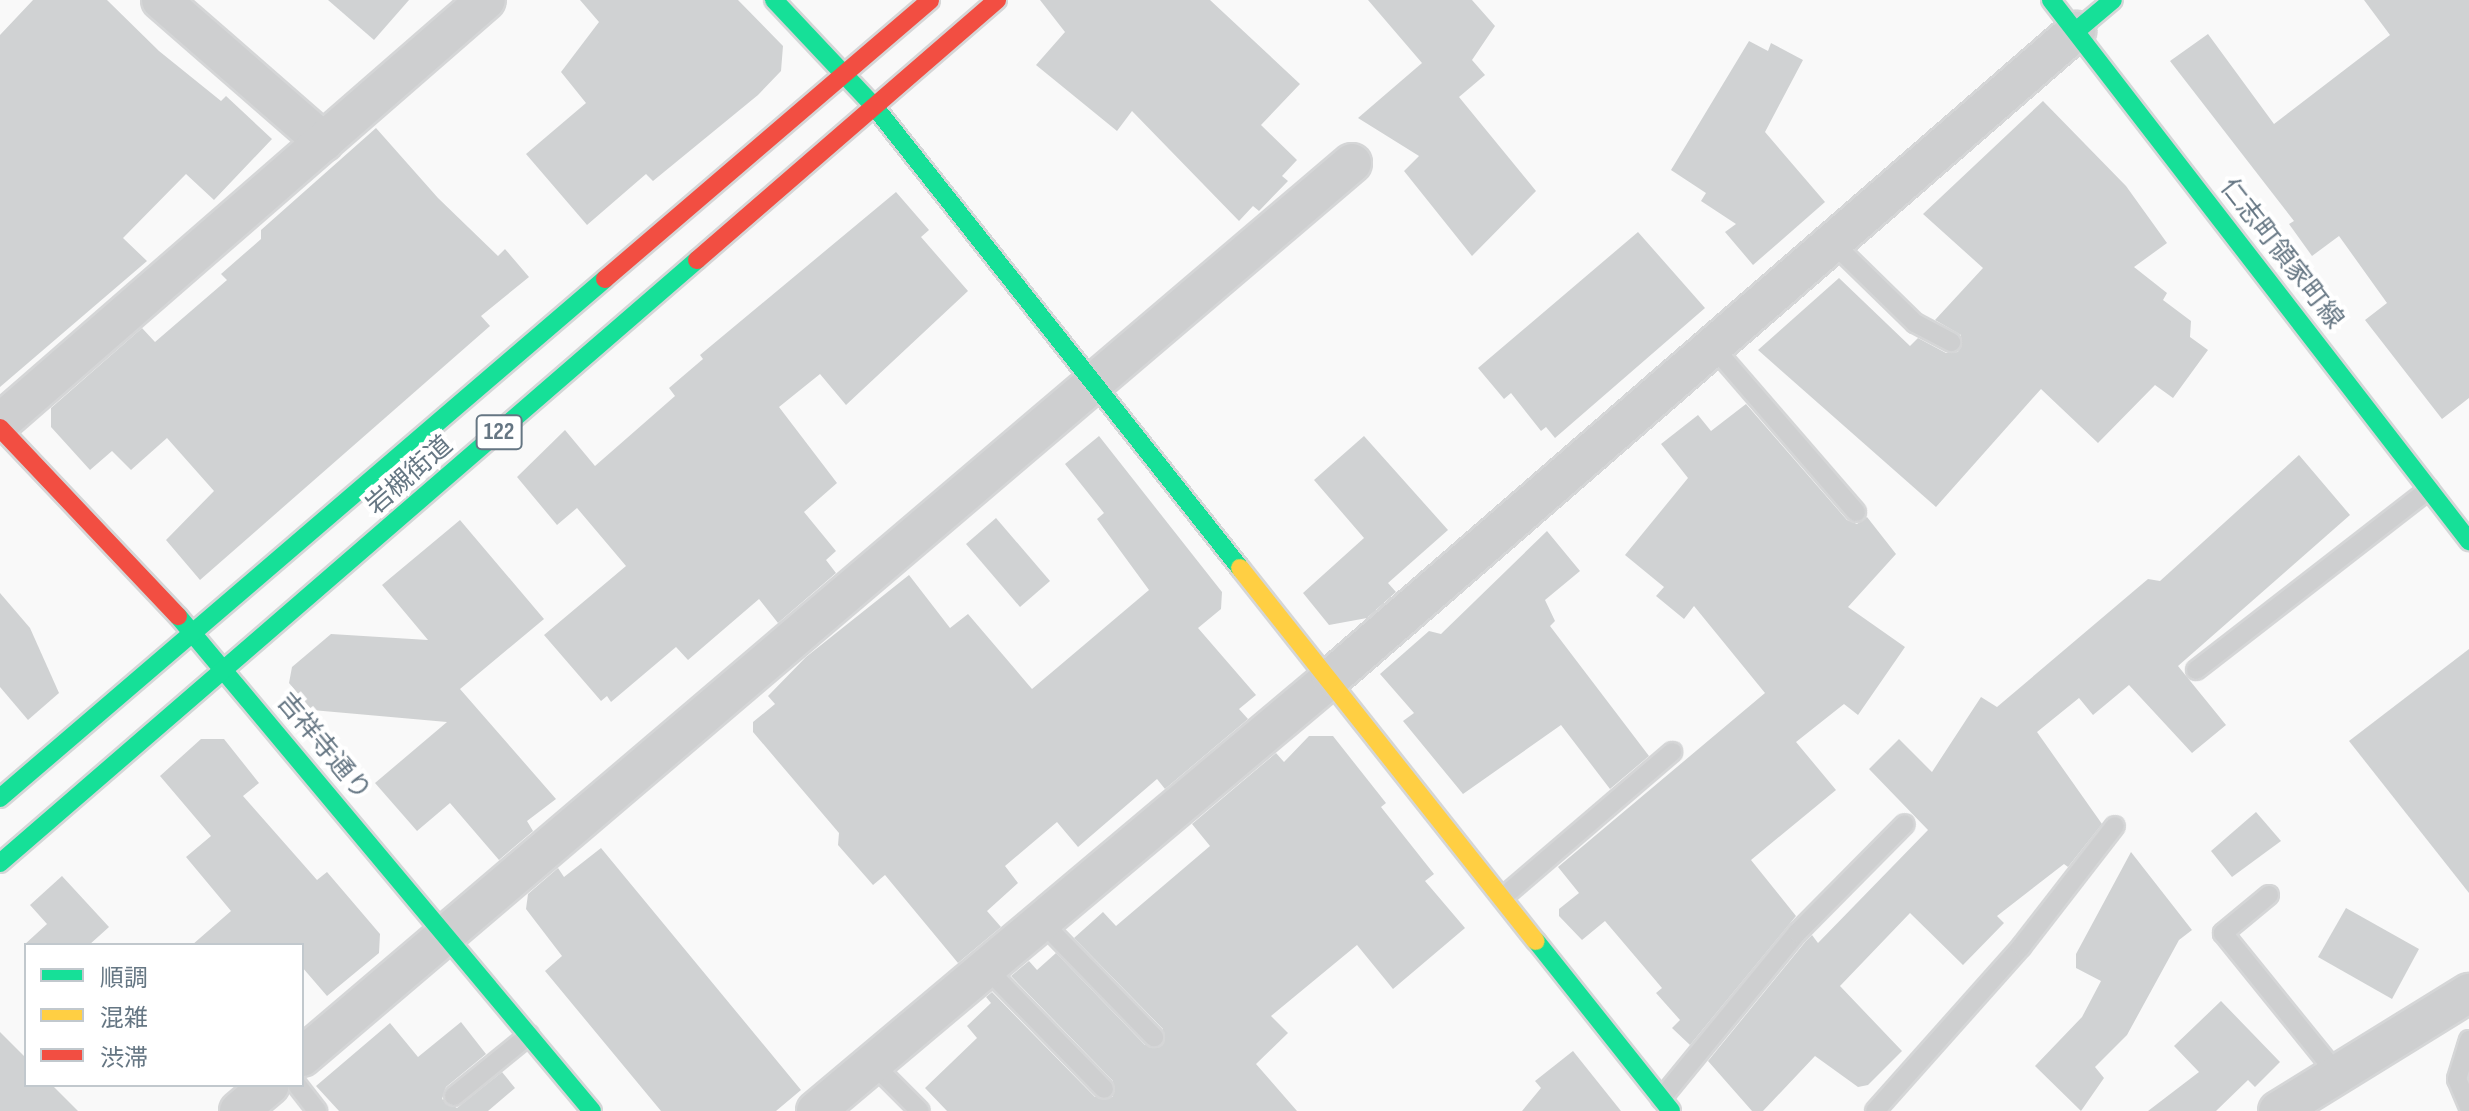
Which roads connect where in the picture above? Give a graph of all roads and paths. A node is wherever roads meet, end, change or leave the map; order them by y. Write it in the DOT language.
graph roads {
  1 [pos="161,0"];
  2 [pos="486,0"];
  3 [pos="774,0"];
  4 [pos="930,0"];
  5 [pos="997,0"];
  6 [pos="2051,0"];
  7 [pos="2113,0"];
  8 [pos="2076,31"];
  9 [pos="842,72"];
  10 [pos="874,106"];
  11 [pos="324,142"];
  12 [pos="1352,163"];
  13 [pos="1833,243"];
  14 [pos="1951,342"];
  15 [pos="1714,348"];
  16 [pos="1094,380"];
  17 [pos="0,425"];
  18 [pos="2429,489"];
  19 [pos="1856,512"];
  20 [pos="2469,541"];
  21 [pos="194,633"];
  22 [pos="226,670"];
  23 [pos="2196,670"];
  24 [pos="1331,678"];
  25 [pos="1672,752"];
  26 [pos="0,798"];
  27 [pos="1905,824"];
  28 [pos="2115,826"];
  29 [pos="0,863"];
  30 [pos="2269,895"];
  31 [pos="1503,897"];
  32 [pos="1044,924"];
  33 [pos="446,936"];
  34 [pos="988,970"];
  35 [pos="2469,993"];
  36 [pos="529,1035"];
  37 [pos="1154,1037"];
  38 [pos="2469,1040"];
  39 [pos="304,1055"];
  40 [pos="873,1064"];
  41 [pos="2338,1075"];
  42 [pos="268,1087"];
  43 [pos="299,1087"];
  44 [pos="1104,1089"];
  45 [pos="454,1096"];
  46 [pos="1666,1105"];
  47 [pos="2469,1107"];
  48 [pos="239,1111"];
  49 [pos="317,1111"];
  50 [pos="591,1111"];
  51 [pos="816,1111"];
  52 [pos="920,1111"];
  53 [pos="1875,1111"];
  54 [pos="2278,1111"];
  1 -- 11 [label="street"];
  2 -- 11 [label="street"];
  3 -- 9 [label="main road"];
  4 -- 9 [label="main road, 岩槻街道 / 122"];
  5 -- 10 [label="main road, 岩槻街道 / 122"];
  6 -- 8 [label="main road, 仁志町領家町線"];
  7 -- 8 [label="main road"];
  8 -- 13 [label="street"];
  8 -- 18 [label="main road, 仁志町領家町線"];
  9 -- 10 [label="main road"];
  9 -- 21 [label="main road, 岩槻街道 / 122"];
  10 -- 16 [label="main road"];
  10 -- 22 [label="main road, 岩槻街道 / 122"];
  11 -- 17 [label="street"];
  12 -- 16 [label="street"];
  13 -- 14 [label="lane"];
  13 -- 15 [label="street"];
  15 -- 19 [label="lane"];
  15 -- 24 [label="street"];
  16 -- 24 [label="main road"];
  16 -- 33 [label="street"];
  17 -- 21 [label="main road, 吉祥寺通り"];
  18 -- 20 [label="main road, 仁志町領家町線"];
  18 -- 23 [label="lane"];
  21 -- 22 [label="main road, 吉祥寺通り"];
  21 -- 26 [label="main road, 岩槻街道 / 122"];
  22 -- 29 [label="main road, 岩槻街道 / 122"];
  22 -- 33 [label="main road, 吉祥寺通り"];
  24 -- 31 [label="main road"];
  24 -- 32 [label="street"];
  25 -- 31 [label="lane"];
  27 -- 46 [label="lane"];
  28 -- 53 [label="lane"];
  30 -- 41 [label="lane"];
  31 -- 46 [label="main road"];
  32 -- 34 [label="street"];
  32 -- 37 [label="lane"];
  33 -- 36 [label="main road, 吉祥寺通り"];
  33 -- 39 [label="street"];
  34 -- 40 [label="street"];
  34 -- 44 [label="lane"];
  35 -- 41 [label="street"];
  36 -- 45 [label="lane"];
  36 -- 50 [label="main road, 吉祥寺通り"];
  38 -- 47 [label="lane"];
  40 -- 51 [label="street"];
  40 -- 52 [label="lane"];
  41 -- 54 [label="street"];
  42 -- 48 [label="street"];
  43 -- 49 [label="lane"];
}
